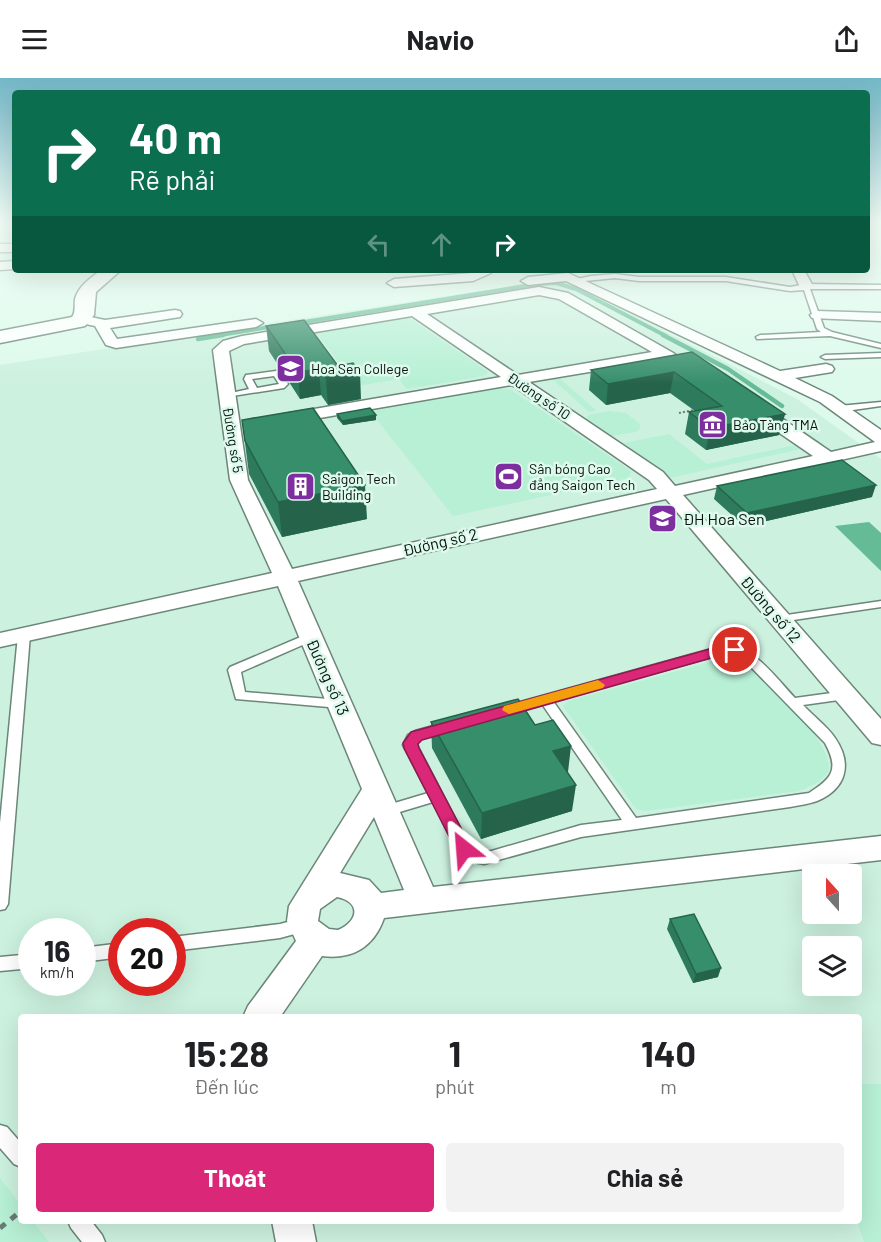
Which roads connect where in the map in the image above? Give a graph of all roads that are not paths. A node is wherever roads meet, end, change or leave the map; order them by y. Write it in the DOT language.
graph roads {
  1 [pos="107,275"];
  2 [pos="478,275"];
  3 [pos="801,275"];
  4 [pos="575,280"];
  5 [pos="394,284"];
  6 [pos="806,286"];
  7 [pos="881,287"];
  8 [pos="415,312"];
  9 [pos="175,314"];
  10 [pos="816,315"];
  11 [pos="881,317"];
  12 [pos="81,320"];
  13 [pos="103,325"];
  14 [pos="830,334"];
  15 [pos="0,337"];
  16 [pos="760,337"];
  17 [pos="655,340"];
  18 [pos="881,346"];
  19 [pos="881,356"];
  20 [pos="683,359"];
  21 [pos="826,363"];
  22 [pos="778,376"];
  23 [pos="515,380"];
  24 [pos="254,390"];
  25 [pos="226,395"];
  26 [pos="741,398"];
  27 [pos="881,404"];
  28 [pos="839,409"];
  29 [pos="265,423"];
  30 [pos="880,440"];
  31 [pos="822,453"];
  32 [pos="666,487"];
  33 [pos="282,572"];
  34 [pos="881,604"];
  35 [pos="780,619"];
  36 [pos="0,628"];
  37 [pos="24,634"];
  38 [pos="310,637"];
  39 [pos="0,640"];
  40 [pos="846,695"];
  41 [pos="546,700"];
  42 [pos="794,702"];
  43 [pos="340,704"];
  44 [pos="881,736"];
  45 [pos="437,796"];
  46 [pos="381,799"];
  47 [pos="632,823"];
  48 [pos="881,848"];
  49 [pos="424,901"];
  50 [pos="0,904"];
  51 [pos="371,907"];
  52 [pos="309,922"];
  53 [pos="186,942"];
  54 [pos="18,962"];
  55 [pos="0,964"];
  56 [pos="262,1014"];
  57 [pos="0,1134"];
  58 [pos="18,1154"];
  59 [pos="80,1224"];
  60 [pos="293,1224"];
  61 [pos="95,1242"];
  62 [pos="296,1242"];
  1 -- 12 [label="street"];
  2 -- 5 [label="street"];
  3 -- 6 [label="street"];
  4 -- 6 [label="lane"];
  4 -- 13 [label="street"];
  4 -- 22 [label="street"];
  6 -- 7 [label="lane"];
  6 -- 10 [label="lane"];
  8 -- 23 [label="street, Đường số 10"];
  8 -- 23 [label="street"];
  8 -- 25 [label="street, Đường số 5"];
  9 -- 13 [label="street"];
  10 -- 11 [label="street"];
  10 -- 14 [label="lane"];
  12 -- 13 [label="street"];
  12 -- 15 [label="street"];
  14 -- 16 [label="lane"];
  14 -- 18 [label="lane"];
  17 -- 20 [label="street"];
  19 -- 21 [label="lane"];
  21 -- 22 [label="street"];
  22 -- 28 [label="street"];
  23 -- 29 [label="street"];
  23 -- 32 [label="street, Đường số 10"];
  24 -- 25 [label="lane"];
  25 -- 33 [label="street, Đường số 5"];
  26 -- 31 [label="street"];
  27 -- 28 [label="lane"];
  28 -- 30 [label="street"];
  30 -- 31 [label="street, Đường số 2"];
  31 -- 32 [label="street, Đường số 2"];
  32 -- 33 [label="street, Đường số 2"];
  32 -- 35 [label="street, Đường số 12"];
  33 -- 36 [label="street, Đường số 2"];
  33 -- 37 [label="street, Đường số 2"];
  33 -- 38 [label="street, Đường số 13"];
  34 -- 35 [label="lane"];
  35 -- 40 [label="street, Đường số 12"];
  37 -- 39 [label="street, Đường số 2"];
  37 -- 50 [label="lane"];
  38 -- 43 [label="street, Đường số 13"];
  38 -- 43 [label="lane"];
  40 -- 42 [label="lane"];
  40 -- 44 [label="street, Đường số 12"];
  41 -- 42 [label="lane"];
  41 -- 45 [label="lane"];
  41 -- 47 [label="lane"];
  42 -- 47 [label="lane"];
  43 -- 46 [label="street, Đường số 13"];
  45 -- 46 [label="lane"];
  45 -- 47 [label="lane"];
  46 -- 49 [label="street, Đường số 13"];
  46 -- 52 [label="street"];
  48 -- 49 [label="street"];
  49 -- 51 [label="street"];
  51 -- 52 [label="street"];
  51 -- 52 [label="street"];
  52 -- 53 [label="lane"];
  52 -- 56 [label="street"];
  54 -- 55 [label="lane"];
  57 -- 58 [label="lane"];
  59 -- 61 [label="lane"];
  60 -- 62 [label="street"];
}
